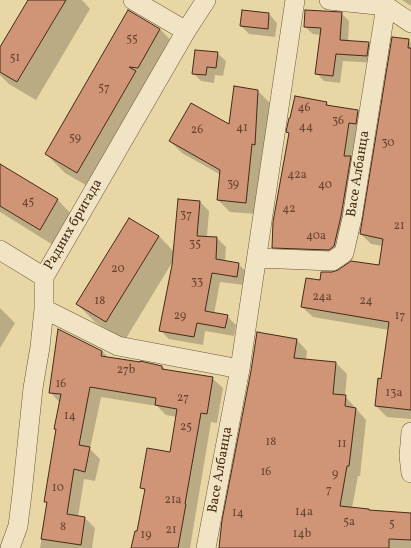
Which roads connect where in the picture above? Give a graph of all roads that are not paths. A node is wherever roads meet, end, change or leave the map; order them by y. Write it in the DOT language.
graph roads {
  1 [pos="133,0"];
  2 [pos="207,0"];
  3 [pos="295,0"];
  4 [pos="329,0"];
  5 [pos="386,6"];
  6 [pos="411,23"];
  7 [pos="186,31"];
  8 [pos="0,250"];
  9 [pos="257,258"];
  10 [pos="44,277"];
  11 [pos="44,309"];
  12 [pos="240,369"];
  13 [pos="411,432"];
  14 [pos="411,473"];
  15 [pos="10,548"];
  16 [pos="206,548"];
  1 -- 7 [label="street"];
  2 -- 7 [label="street, Радних бригада"];
  3 -- 9 [label="street, Васе Албанца"];
  4 -- 5 [label="street"];
  5 -- 6 [label="street"];
  5 -- 9 [label="street, Васе Албанца"];
  7 -- 10 [label="street, Радних бригада"];
  8 -- 10 [label="street"];
  9 -- 12 [label="street, Васе Албанца"];
  10 -- 11 [label="street, Радних бригада"];
  11 -- 12 [label="street"];
  11 -- 15 [label="street, Радних бригада"];
  12 -- 16 [label="street, Васе Албанца"];
  13 -- 14 [label="street"];
}
